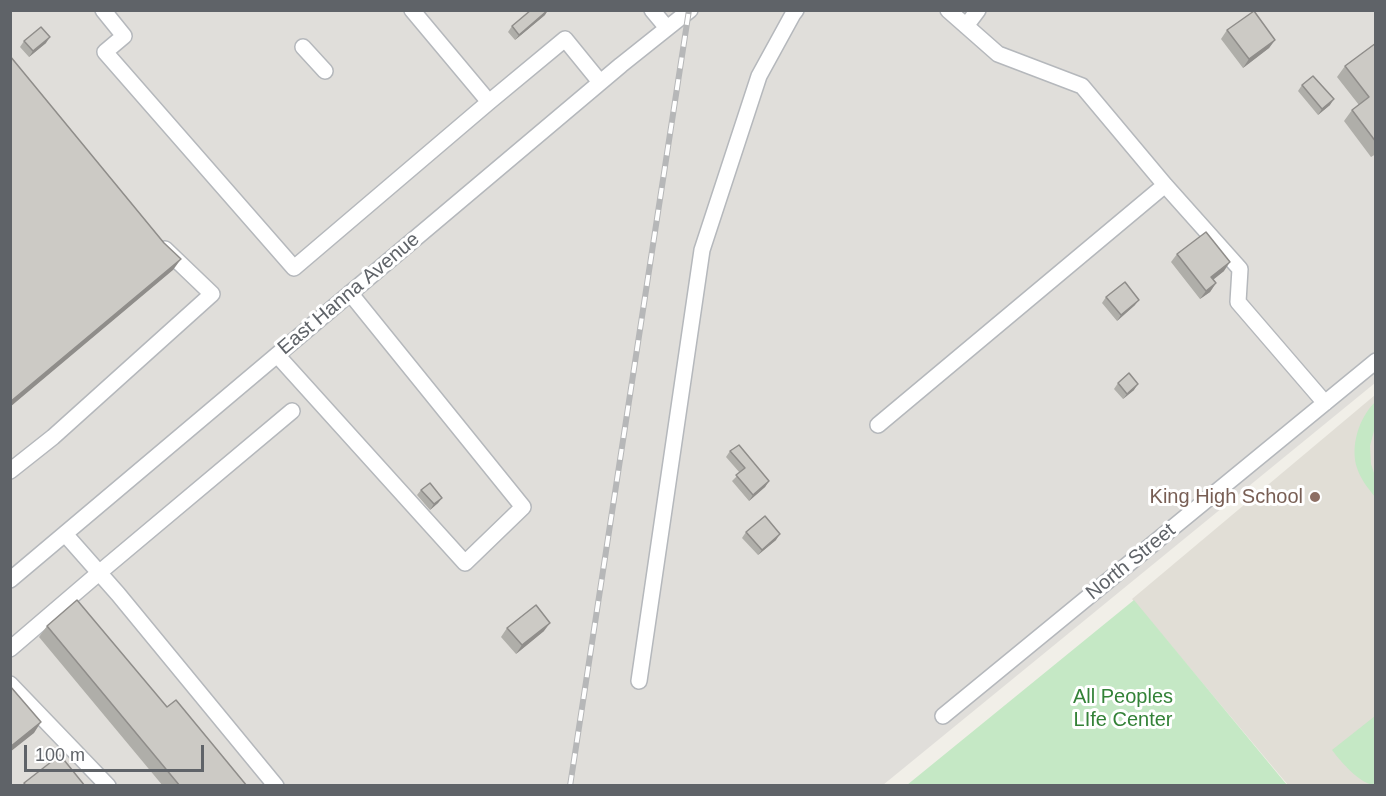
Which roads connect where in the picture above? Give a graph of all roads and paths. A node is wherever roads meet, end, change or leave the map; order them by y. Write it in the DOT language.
graph roads {
  1 [pos="103,10"];
  2 [pos="412,10"];
  3 [pos="652,10"];
  4 [pos="690,10"];
  5 [pos="796,10"];
  6 [pos="948,10"];
  7 [pos="978,10"];
  8 [pos="966,26"];
  9 [pos="667,28"];
  10 [pos="303,46"];
  11 [pos="325,71"];
  12 [pos="600,82"];
  13 [pos="489,102"];
  14 [pos="1165,185"];
  15 [pos="156,239"];
  16 [pos="350,294"];
  17 [pos="277,355"];
  18 [pos="1376,361"];
  19 [pos="1325,403"];
  20 [pos="292,411"];
  21 [pos="878,424"];
  22 [pos="10,471"];
  23 [pos="65,534"];
  24 [pos="100,572"];
  25 [pos="10,580"];
  26 [pos="10,650"];
  27 [pos="639,681"];
  28 [pos="10,684"];
  29 [pos="943,716"];
  30 [pos="108,786"];
  31 [pos="276,786"];
  1 -- 13 [label="street"];
  2 -- 13 [label="street"];
  3 -- 9 [label="street"];
  4 -- 9 [label="street, East Hanna Avenue"];
  5 -- 27 [label="street"];
  6 -- 8 [label="street"];
  7 -- 8 [label="street"];
  8 -- 14 [label="street"];
  9 -- 12 [label="street, East Hanna Avenue"];
  10 -- 11 [label="street"];
  12 -- 13 [label="street"];
  12 -- 16 [label="street, East Hanna Avenue"];
  14 -- 19 [label="street"];
  14 -- 21 [label="street"];
  15 -- 22 [label="street"];
  16 -- 17 [label="street, East Hanna Avenue"];
  16 -- 17 [label="street"];
  17 -- 23 [label="street, East Hanna Avenue"];
  18 -- 19 [label="street, North Street"];
  19 -- 29 [label="street, North Street"];
  20 -- 24 [label="street"];
  23 -- 24 [label="street"];
  23 -- 25 [label="street, East Hanna Avenue"];
  24 -- 26 [label="street"];
  24 -- 31 [label="street"];
  28 -- 30 [label="street"];
}
